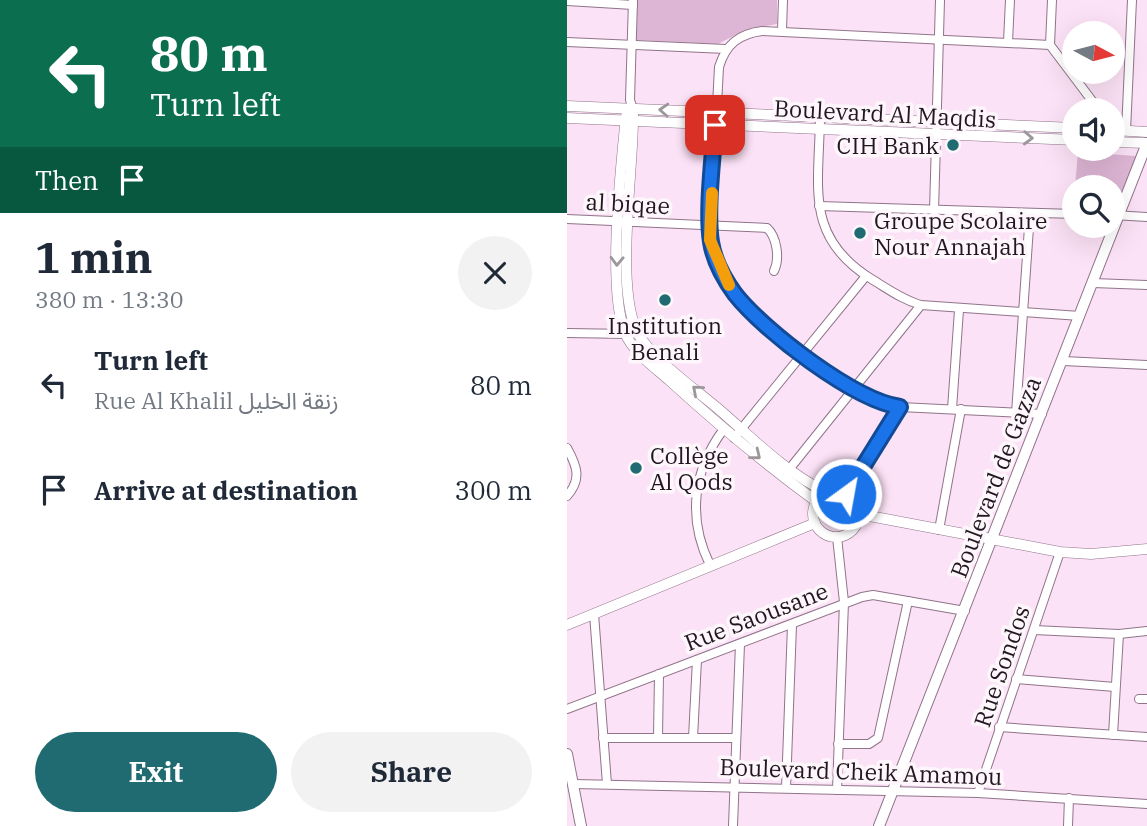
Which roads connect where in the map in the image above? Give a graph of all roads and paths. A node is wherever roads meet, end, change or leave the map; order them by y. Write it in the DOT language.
graph roads {
  1 [pos="783,0"];
  2 [pos="940,0"];
  3 [pos="1010,0"];
  4 [pos="1052,0"];
  5 [pos="1132,0"];
  6 [pos="567,1"];
  7 [pos="591,1"];
  8 [pos="633,2"];
  9 [pos="782,30"];
  10 [pos="938,38"];
  11 [pos="1008,41"];
  12 [pos="567,42"];
  13 [pos="630,45"];
  14 [pos="1050,45"];
  15 [pos="726,49"];
  16 [pos="1090,98"];
  17 [pos="567,106"];
  18 [pos="630,106"];
  19 [pos="715,113"];
  20 [pos="567,118"];
  21 [pos="820,118"];
  22 [pos="629,120"];
  23 [pos="937,122"];
  24 [pos="715,125"];
  25 [pos="1062,127"];
  26 [pos="820,129"];
  27 [pos="1126,131"];
  28 [pos="1147,132"];
  29 [pos="937,135"];
  30 [pos="1062,140"];
  31 [pos="1125,142"];
  32 [pos="1147,143"];
  33 [pos="1125,194"];
  34 [pos="819,206"];
  35 [pos="934,211"];
  36 [pos="1030,213"];
  37 [pos="1062,214"];
  38 [pos="1125,216"];
  39 [pos="1147,217"];
  40 [pos="567,219"];
  41 [pos="624,222"];
  42 [pos="711,226"];
  43 [pos="1108,238"];
  44 [pos="774,271"];
  45 [pos="866,275"];
  46 [pos="1093,283"];
  47 [pos="1147,285"];
  48 [pos="921,305"];
  49 [pos="960,310"];
  50 [pos="1023,313"];
  51 [pos="1080,316"];
  52 [pos="567,333"];
  53 [pos="638,334"];
  54 [pos="626,335"];
  55 [pos="802,354"];
  56 [pos="1063,361"];
  57 [pos="1147,365"];
  58 [pos="852,388"];
  59 [pos="900,407"];
  60 [pos="957,409"];
  61 [pos="1016,412"];
  62 [pos="1042,414"];
  63 [pos="742,428"];
  64 [pos="723,430"];
  65 [pos="734,438"];
  66 [pos="567,448"];
  67 [pos="790,468"];
  68 [pos="782,477"];
  69 [pos="828,493"];
  70 [pos="846,494"];
  71 [pos="567,496"];
  72 [pos="817,502"];
  73 [pos="859,514"];
  74 [pos="815,523"];
  75 [pos="940,530"];
  76 [pos="837,537"];
  77 [pos="993,539"];
  78 [pos="1147,549"];
  79 [pos="1060,552"];
  80 [pos="710,565"];
  81 [pos="908,601"];
  82 [pos="844,602"];
  83 [pos="965,611"];
  84 [pos="594,614"];
  85 [pos="567,625"];
  86 [pos="793,625"];
  87 [pos="1034,630"];
  88 [pos="1147,631"];
  89 [pos="1119,634"];
  90 [pos="740,645"];
  91 [pos="697,660"];
  92 [pos="659,674"];
  93 [pos="1016,679"];
  94 [pos="1115,687"];
  95 [pos="600,696"];
  96 [pos="567,709"];
  97 [pos="999,727"];
  98 [pos="1113,735"];
  99 [pos="658,737"];
  100 [pos="1147,737"];
  101 [pos="603,738"];
  102 [pos="693,738"];
  103 [pos="736,738"];
  104 [pos="838,744"];
  105 [pos="567,754"];
  106 [pos="607,784"];
  107 [pos="574,785"];
  108 [pos="736,787"];
  109 [pos="786,788"];
  110 [pos="837,790"];
  111 [pos="894,790"];
  112 [pos="978,793"];
  113 [pos="1069,798"];
  114 [pos="1147,804"];
  115 [pos="572,807"];
  116 [pos="581,826"];
  117 [pos="733,826"];
  118 [pos="880,826"];
  119 [pos="1068,826"];
  1 -- 9 [label="street"];
  2 -- 10 [label="street"];
  3 -- 11 [label="street"];
  4 -- 14 [label="street"];
  5 -- 27 [label="street"];
  6 -- 7 [label="street"];
  7 -- 8 [label="street"];
  8 -- 13 [label="street"];
  9 -- 10 [label="street"];
  9 -- 15 [label="street"];
  10 -- 11 [label="street"];
  10 -- 23 [label="street"];
  11 -- 14 [label="street"];
  12 -- 13 [label="street"];
  13 -- 15 [label="street"];
  13 -- 18 [label="street"];
  14 -- 16 [label="street"];
  15 -- 19 [label="street"];
  17 -- 18 [label="street, Boulevard Al Maqdis"];
  19 -- 18 [label="street, Boulevard Al Maqdis, one-way"];
  18 -- 22 [label="street"];
  19 -- 21 [label="street, Boulevard Al Maqdis"];
  19 -- 24 [label="street"];
  20 -- 22 [label="street, Boulevard Al Maqdis"];
  21 -- 23 [label="street, Boulevard Al Maqdis"];
  21 -- 26 [label="street"];
  22 -- 24 [label="street, Boulevard Al Maqdis"];
  22 -- 41 [label="street"];
  23 -- 25 [label="street, Boulevard Al Maqdis"];
  23 -- 29 [label="street"];
  24 -- 26 [label="street, Boulevard Al Maqdis"];
  24 -- 42 [label="street"];
  26 -- 29 [label="street, Boulevard Al Maqdis"];
  26 -- 34 [label="street"];
  27 -- 28 [label="street"];
  29 -- 30 [label="street, Boulevard Al Maqdis, one-way"];
  29 -- 35 [label="street"];
  31 -- 32 [label="street"];
  32 -- 33 [label="main road, Boulevard de Gazza"];
  34 -- 35 [label="street"];
  34 -- 45 [label="street"];
  35 -- 36 [label="street"];
  36 -- 37 [label="street"];
  36 -- 50 [label="street"];
  38 -- 39 [label="street"];
  40 -- 41 [label="street, al biqae"];
  41 -- 42 [label="street, al biqae"];
  41 -- 53 [label="street"];
  41 -- 54 [label="street, one-way"];
  42 -- 44 [label="street, al biqae"];
  42 -- 55 [label="street"];
  43 -- 46 [label="main road, Boulevard de Gazza"];
  45 -- 48 [label="street"];
  45 -- 55 [label="street"];
  46 -- 47 [label="street"];
  46 -- 51 [label="main road, Boulevard de Gazza"];
  48 -- 49 [label="street"];
  48 -- 58 [label="street"];
  49 -- 50 [label="street"];
  49 -- 60 [label="street"];
  50 -- 51 [label="street"];
  50 -- 61 [label="street"];
  51 -- 56 [label="main road, Boulevard de Gazza"];
  52 -- 54 [label="street"];
  53 -- 54 [label="street"];
  63 -- 53 [label="street, one-way"];
  54 -- 64 [label="street"];
  55 -- 58 [label="street"];
  55 -- 63 [label="street"];
  56 -- 57 [label="street"];
  56 -- 62 [label="main road, Boulevard de Gazza"];
  58 -- 59 [label="street"];
  58 -- 67 [label="street"];
  59 -- 60 [label="street"];
  59 -- 70 [label="street"];
  60 -- 61 [label="street"];
  60 -- 75 [label="street"];
  61 -- 62 [label="street"];
  62 -- 77 [label="main road, Boulevard de Gazza"];
  63 -- 65 [label="street"];
  63 -- 67 [label="street"];
  64 -- 65 [label="street"];
  64 -- 80 [label="street"];
  65 -- 68 [label="street, one-way"];
  66 -- 71 [label="street"];
  67 -- 68 [label="street"];
  67 -- 69 [label="street"];
  68 -- 72 [label="street"];
  69 -- 70 [label="street"];
  69 -- 72 [label="street"];
  70 -- 73 [label="street"];
  72 -- 74 [label="street"];
  73 -- 75 [label="street"];
  73 -- 76 [label="street"];
  74 -- 76 [label="street"];
  74 -- 80 [label="street"];
  75 -- 77 [label="street"];
  76 -- 82 [label="street"];
  77 -- 79 [label="street"];
  77 -- 83 [label="main road, Boulevard de Gazza"];
  78 -- 79 [label="street"];
  79 -- 87 [label="street, Rue Sondos"];
  80 -- 84 [label="street"];
  81 -- 82 [label="street, Rue Saousane"];
  81 -- 83 [label="street, Rue Saousane"];
  81 -- 104 [label="street"];
  82 -- 86 [label="street, Rue Saousane"];
  82 -- 104 [label="street"];
  83 -- 111 [label="main road, Boulevard de Gazza"];
  84 -- 85 [label="street"];
  84 -- 95 [label="street"];
  86 -- 90 [label="street, Rue Saousane"];
  86 -- 109 [label="street"];
  87 -- 89 [label="street"];
  87 -- 93 [label="street, Rue Sondos"];
  88 -- 89 [label="street"];
  89 -- 94 [label="street"];
  90 -- 91 [label="street, Rue Saousane"];
  90 -- 103 [label="street"];
  91 -- 92 [label="street, Rue Saousane"];
  91 -- 102 [label="street"];
  92 -- 95 [label="street, Rue Saousane"];
  92 -- 99 [label="street"];
  93 -- 94 [label="street"];
  93 -- 97 [label="street, Rue Sondos"];
  94 -- 98 [label="street"];
  95 -- 96 [label="street, Rue Saousane"];
  95 -- 101 [label="street"];
  97 -- 98 [label="street"];
  97 -- 112 [label="street, Rue Sondos"];
  98 -- 100 [label="street"];
  99 -- 101 [label="street"];
  99 -- 102 [label="street"];
  101 -- 106 [label="street"];
  102 -- 103 [label="street"];
  103 -- 108 [label="street"];
  104 -- 110 [label="street"];
  105 -- 107 [label="main road"];
  106 -- 107 [label="street, Boulevard Cheik Amamou"];
  106 -- 108 [label="street, Boulevard Cheik Amamou"];
  107 -- 115 [label="main road"];
  108 -- 109 [label="street, Boulevard Cheik Amamou"];
  108 -- 117 [label="street"];
  109 -- 110 [label="street, Boulevard Cheik Amamou"];
  110 -- 111 [label="street, Boulevard Cheik Amamou"];
  111 -- 112 [label="street, Boulevard Cheik Amamou"];
  111 -- 118 [label="main road, Boulevard de Gazza"];
  112 -- 113 [label="street, Boulevard Cheik Amamou"];
  113 -- 114 [label="street, Boulevard Cheik Amamou"];
  113 -- 119 [label="street"];
  115 -- 116 [label="main road"];
}
